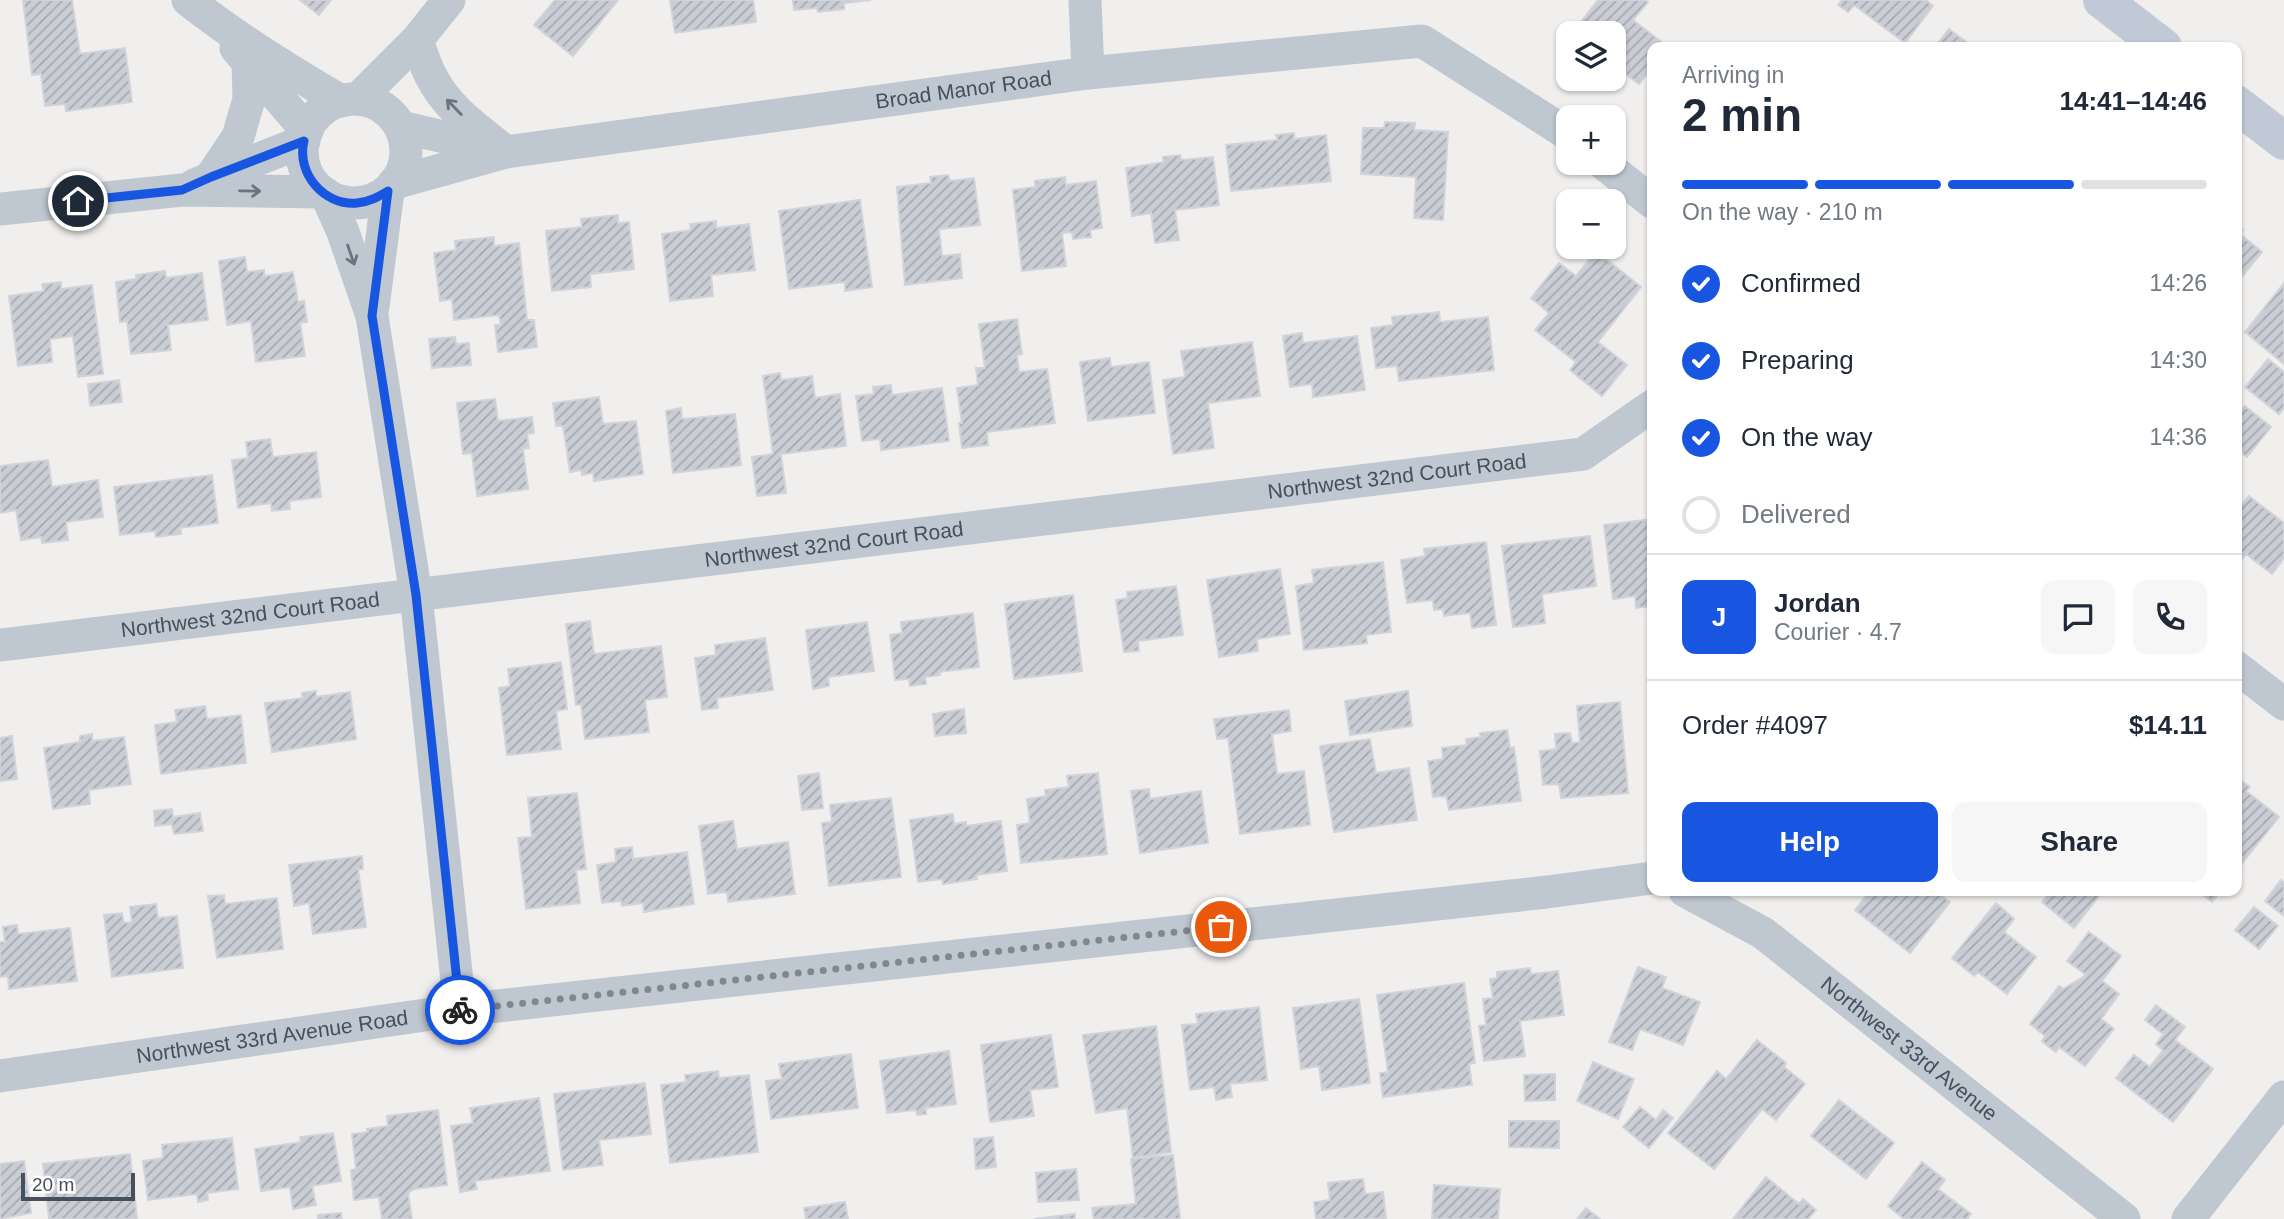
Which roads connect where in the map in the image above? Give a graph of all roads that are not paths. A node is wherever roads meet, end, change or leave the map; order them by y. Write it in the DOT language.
graph roads {
  1 [pos="188,0"];
  2 [pos="449,0"];
  3 [pos="1085,0"];
  4 [pos="2102,0"];
  5 [pos="215,21"];
  6 [pos="416,40"];
  7 [pos="2157,42"];
  8 [pos="248,62"];
  9 [pos="1088,73"];
  10 [pos="349,100"];
  11 [pos="2242,109"];
  12 [pos="398,122"];
  13 [pos="1556,126"];
  14 [pos="305,136"];
  15 [pos="2284,141"];
  16 [pos="506,152"];
  17 [pos="1618,175"];
  18 [pos="196,184"];
  19 [pos="391,187"];
  20 [pos="324,193"];
  21 [pos="1647,198"];
  22 [pos="0,209"];
  23 [pos="372,316"];
  24 [pos="1647,409"];
  25 [pos="416,595"];
  26 [pos="0,645"];
  27 [pos="2242,672"];
  28 [pos="2284,704"];
  29 [pos="1647,879"];
  30 [pos="1694,896"];
  31 [pos="460,1010"];
  32 [pos="0,1076"];
  33 [pos="2284,1097"];
  34 [pos="2124,1219"];
  35 [pos="2188,1219"];
  1 -- 5 [label="street"];
  2 -- 6 [label="street"];
  3 -- 9 [label="street"];
  4 -- 7 [label="main road"];
  5 -- 8 [label="street"];
  5 -- 10 [label="street"];
  6 -- 10 [label="street"];
  6 -- 12 [label="street"];
  16 -- 6 [label="street, one-way"];
  8 -- 14 [label="street"];
  8 -- 18 [label="street"];
  9 -- 13 [label="street, Broad Manor Road"];
  9 -- 16 [label="street, Broad Manor Road"];
  10 -- 12 [label="street"];
  10 -- 14 [label="street"];
  11 -- 15 [label="main road"];
  12 -- 16 [label="street, Broad Manor Road"];
  12 -- 19 [label="street"];
  14 -- 18 [label="street"];
  14 -- 20 [label="street"];
  16 -- 19 [label="street, Broad Manor Road"];
  17 -- 21 [label="street"];
  18 -- 20 [label="street, one-way"];
  18 -- 22 [label="street"];
  19 -- 20 [label="street"];
  19 -- 23 [label="street"];
  20 -- 23 [label="street, one-way"];
  23 -- 25 [label="street"];
  24 -- 25 [label="street, Northwest 32nd Court Road"];
  25 -- 26 [label="street, Northwest 32nd Court Road"];
  25 -- 31 [label="street"];
  27 -- 28 [label="street"];
  29 -- 31 [label="street, Northwest 33rd Avenue Road"];
  30 -- 34 [label="street, Northwest 33rd Avenue"];
  31 -- 32 [label="street, Northwest 33rd Avenue Road"];
  33 -- 35 [label="street"];
}
